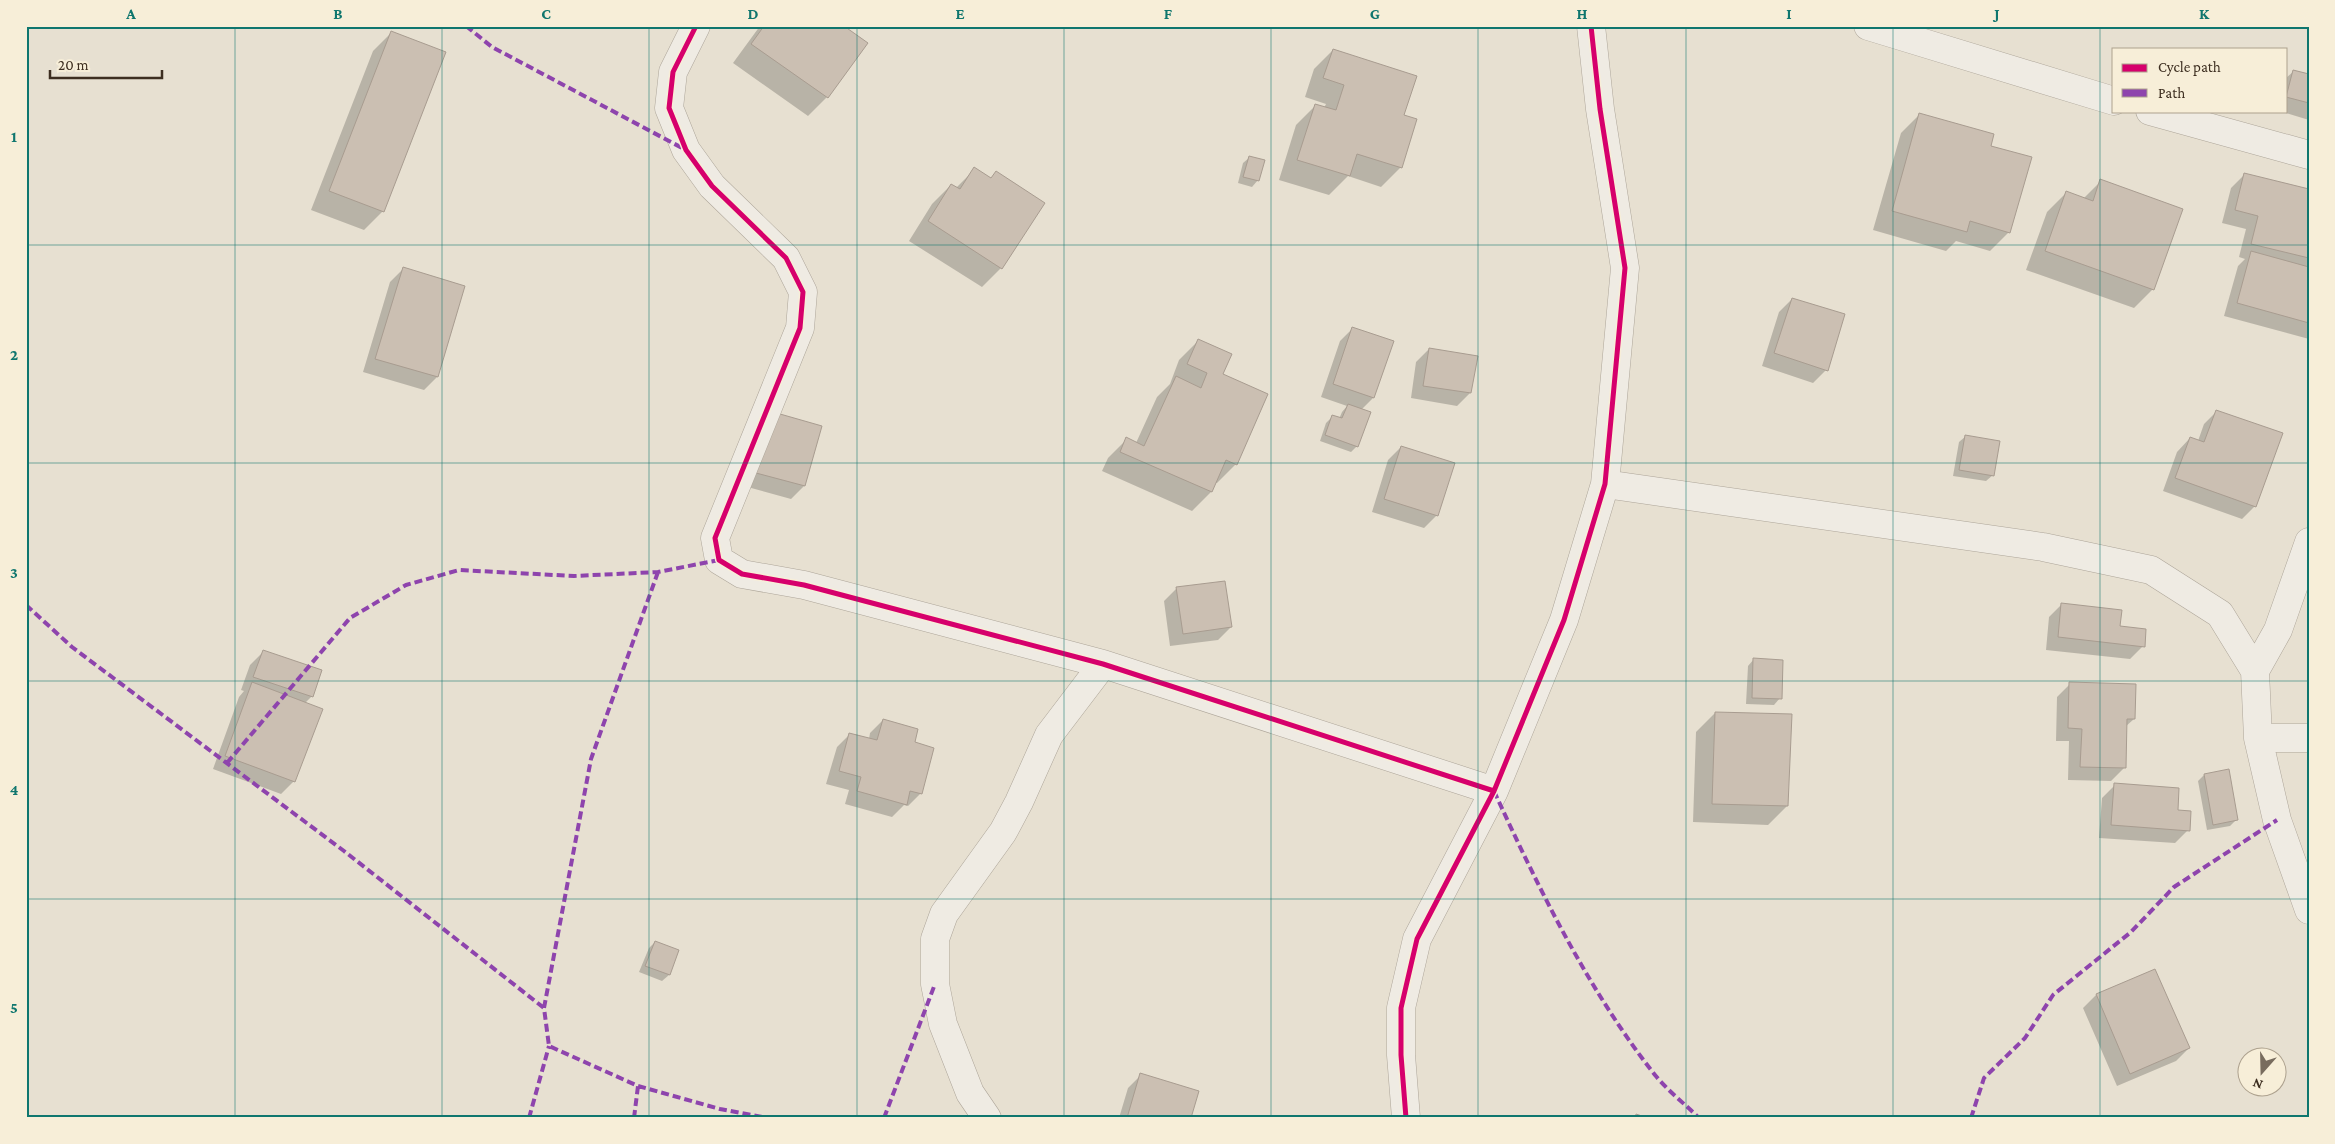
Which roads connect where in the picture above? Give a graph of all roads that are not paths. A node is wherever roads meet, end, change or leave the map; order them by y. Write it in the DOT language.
graph roads {
  1 [pos="696,26"];
  2 [pos="1591,26"];
  3 [pos="1868,26"];
  4 [pos="2112,100"];
  5 [pos="2154,112"];
  6 [pos="2309,155"];
  7 [pos="1605,484"];
  8 [pos="2309,542"];
  9 [pos="1103,664"];
  10 [pos="2255,671"];
  11 [pos="2258,738"];
  12 [pos="2309,738"];
  13 [pos="1494,791"];
  14 [pos="2309,910"];
  15 [pos="987,1118"];
  16 [pos="1406,1118"];
  1 -- 9 [label="street"];
  2 -- 7 [label="street"];
  3 -- 4 [label="street"];
  5 -- 6 [label="street"];
  7 -- 10 [label="street"];
  7 -- 13 [label="street"];
  8 -- 10 [label="street"];
  9 -- 13 [label="street"];
  9 -- 15 [label="street"];
  10 -- 11 [label="street"];
  11 -- 12 [label="street"];
  11 -- 14 [label="street"];
  13 -- 16 [label="street"];
}
